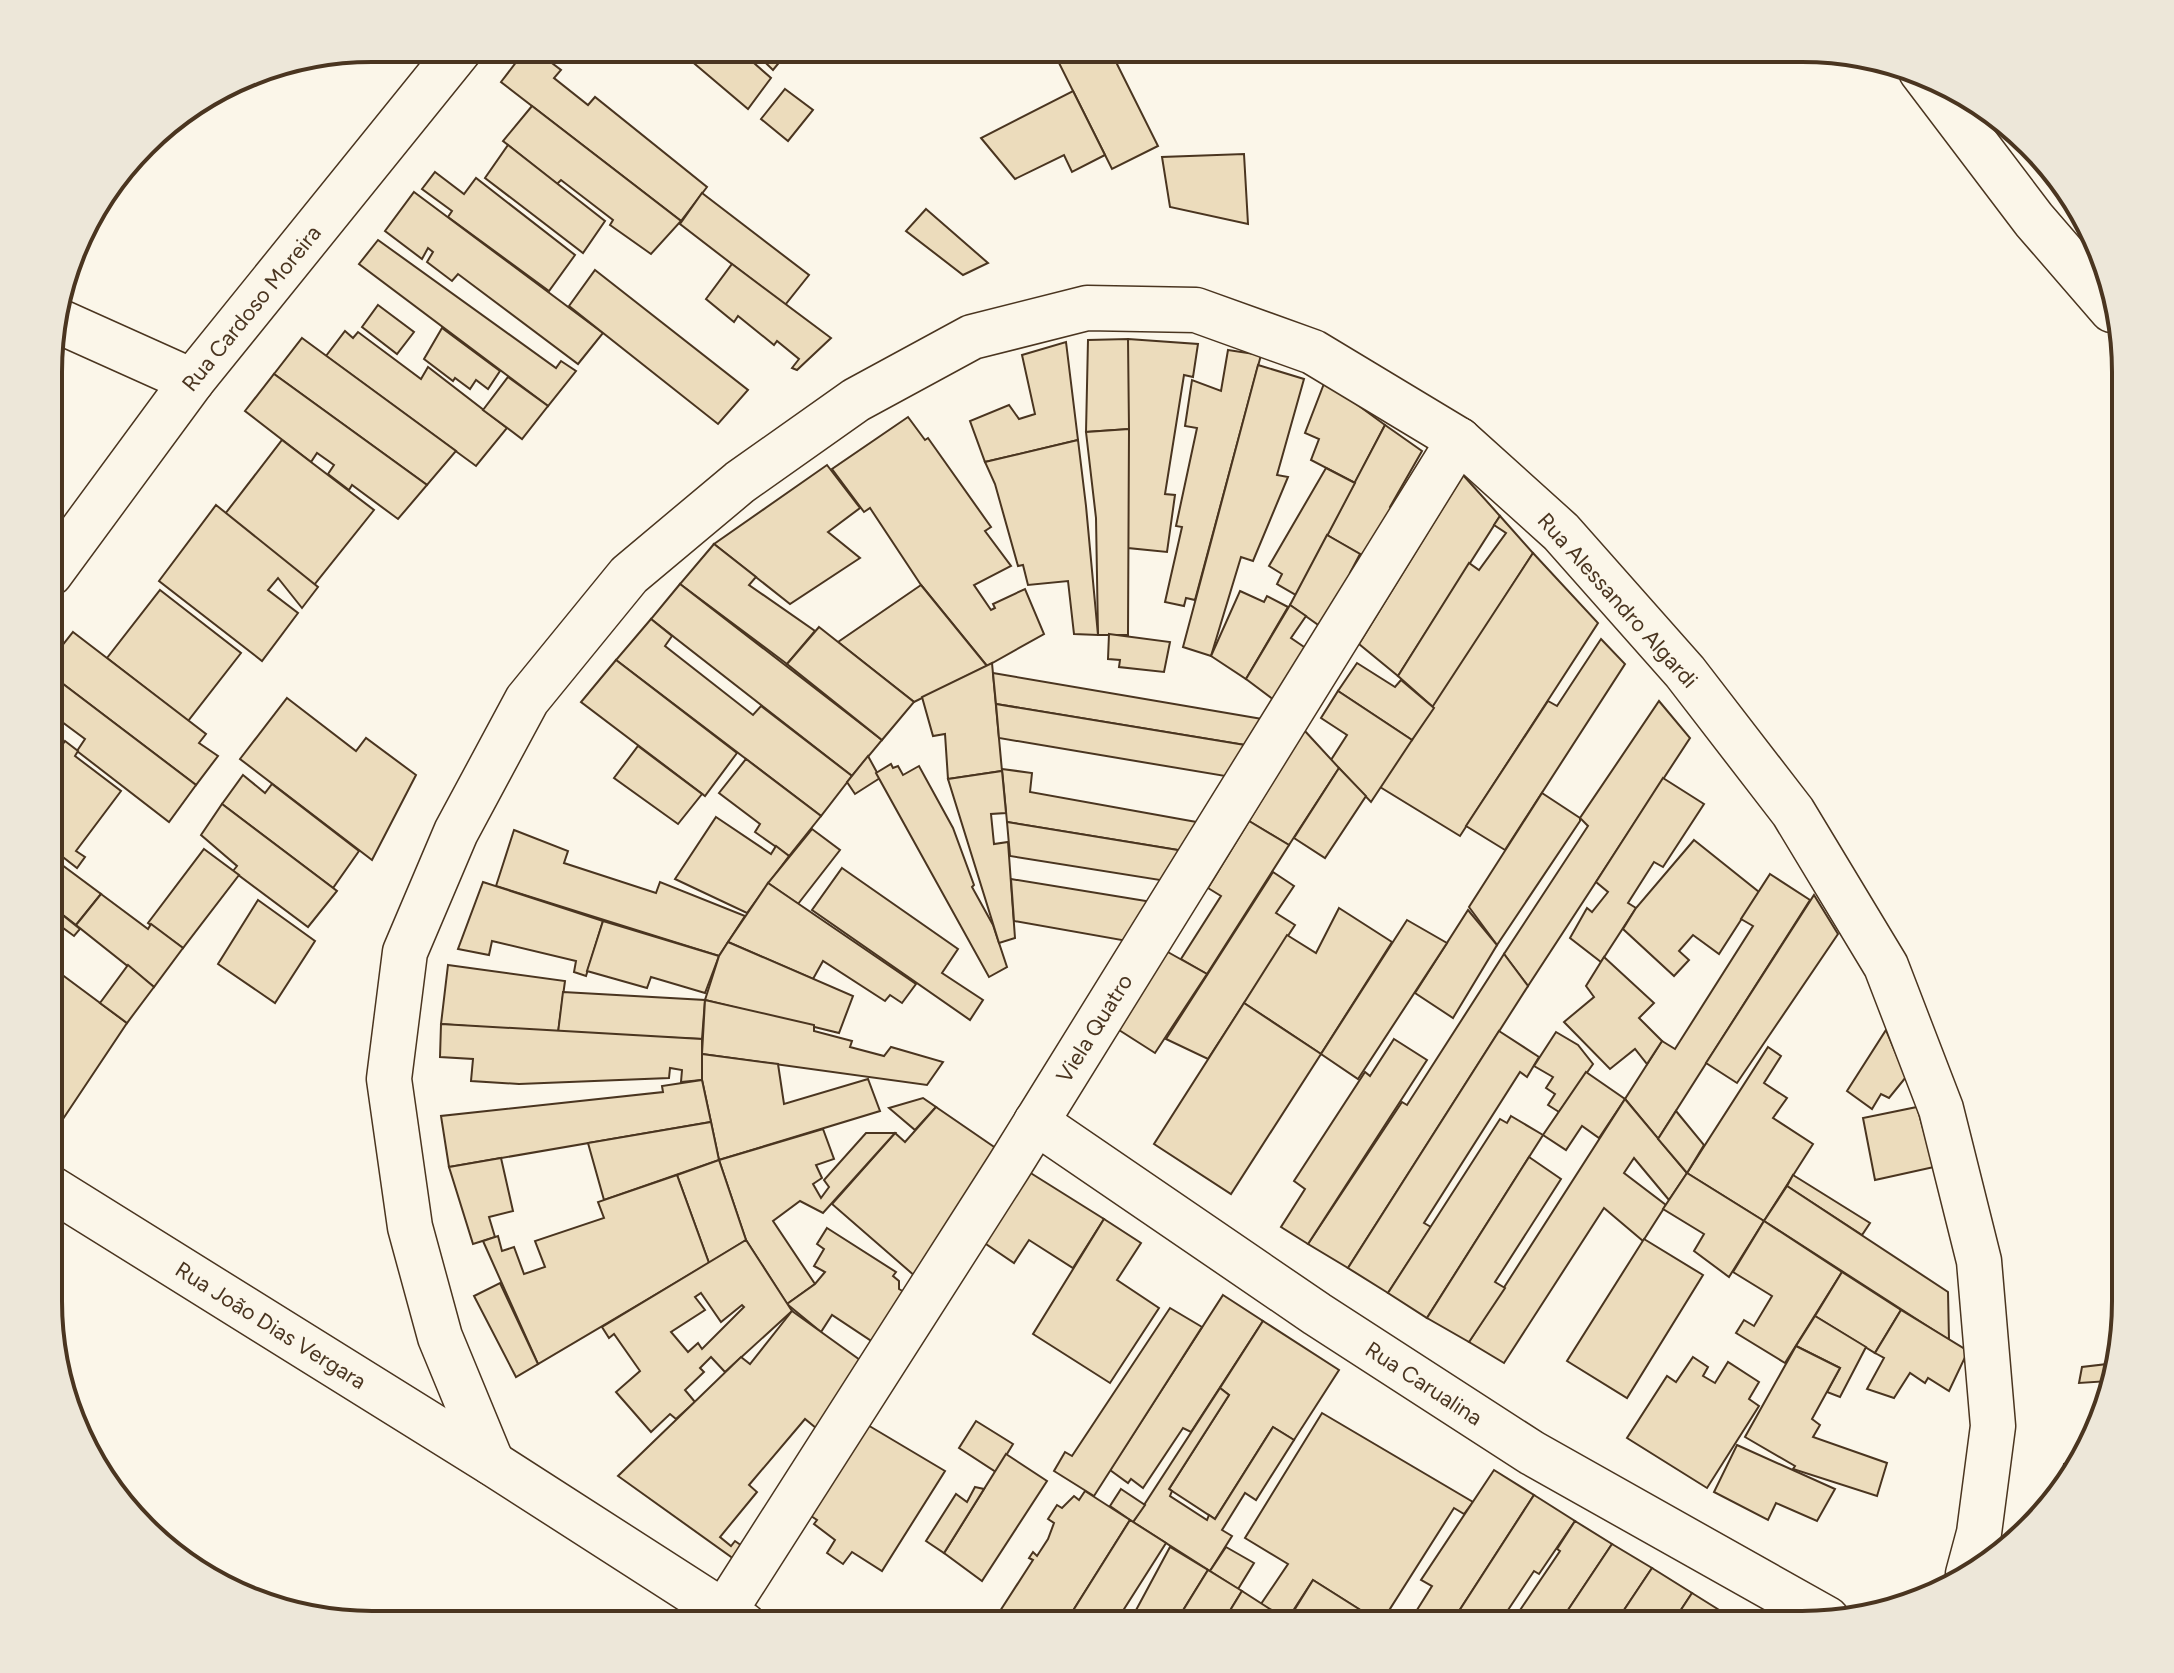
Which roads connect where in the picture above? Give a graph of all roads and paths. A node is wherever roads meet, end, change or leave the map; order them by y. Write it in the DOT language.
graph roads {
  1 [pos="450,62"];
  2 [pos="1938,94"];
  3 [pos="2103,300"];
  4 [pos="66,324"];
  5 [pos="192,381"];
  6 [pos="1459,440"];
  7 [pos="62,558"];
  8 [pos="1036,1122"];
  9 [pos="62,1195"];
  10 [pos="492,1463"];
  11 [pos="1972,1560"];
  12 [pos="723,1611"];
  13 [pos="738,1611"];
  14 [pos="1812,1611"];
  1 -- 5 [label="street, Rua Cardoso Moreira"];
  2 -- 3 [label="street"];
  4 -- 5 [label="street"];
  5 -- 7 [label="street, Rua Cardoso Moreira"];
  6 -- 8 [label="street, Viela Quatro"];
  6 -- 10 [label="street, Rua Alessandro Algardi"];
  6 -- 11 [label="street, Rua Alessandro Algardi"];
  8 -- 13 [label="street, Viela Quatro"];
  8 -- 14 [label="street, Rua Carualina"];
  9 -- 10 [label="street, Rua João Dias Vergara"];
  10 -- 12 [label="street, Rua João Dias Vergara"];
}
